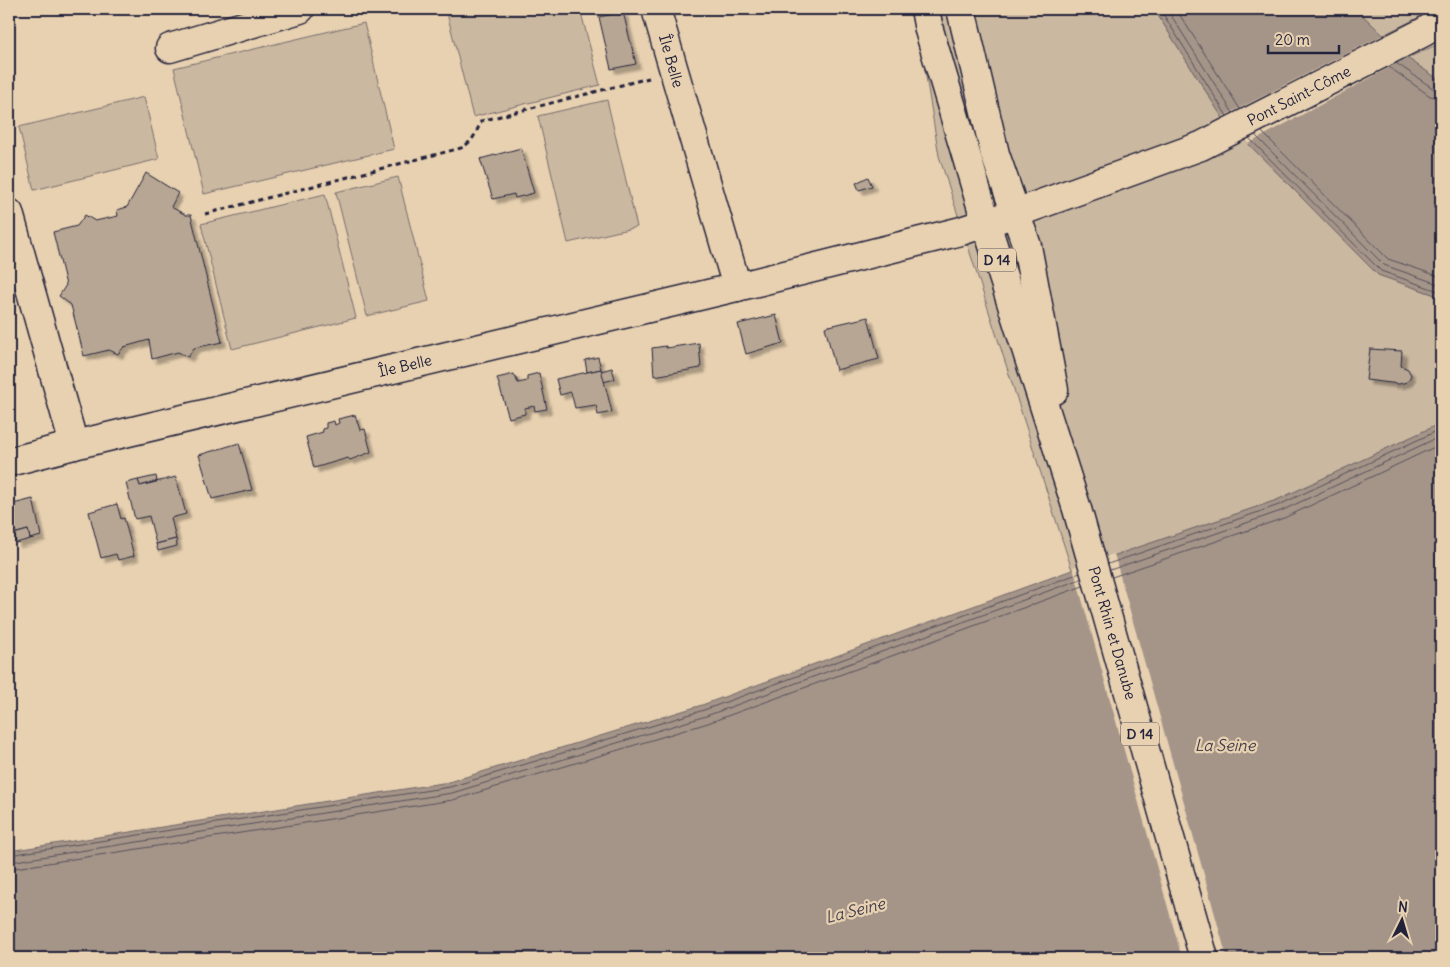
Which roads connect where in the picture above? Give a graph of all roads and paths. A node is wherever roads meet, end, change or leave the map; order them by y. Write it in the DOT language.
graph roads {
  1 [pos="300,9"];
  2 [pos="656,9"];
  3 [pos="925,9"];
  4 [pos="961,9"];
  5 [pos="1433,27"];
  6 [pos="170,48"];
  7 [pos="674,71"];
  8 [pos="9,213"];
  9 [pos="1016,213"];
  10 [pos="205,214"];
  11 [pos="986,222"];
  12 [pos="737,287"];
  13 [pos="74,445"];
  14 [pos="9,462"];
  15 [pos="1077,509"];
  16 [pos="1204,958"];
  1 -- 6 [label="street"];
  2 -- 7 [label="street, Île Belle"];
  3 -- 11 [label="street, D 14"];
  4 -- 9 [label="street, D 14"];
  5 -- 9 [label="street, Pont Saint-Côme"];
  7 -- 10 [label="path"];
  7 -- 12 [label="street, Île Belle"];
  8 -- 13 [label="street"];
  9 -- 11 [label="street, Île Belle"];
  9 -- 15 [label="street, D 14"];
  11 -- 12 [label="street, Île Belle"];
  11 -- 15 [label="street, D 14"];
  12 -- 13 [label="street, Île Belle"];
  13 -- 14 [label="street, Île Belle"];
  15 -- 16 [label="street, Pont Rhin et Danube / D 14"];
}
